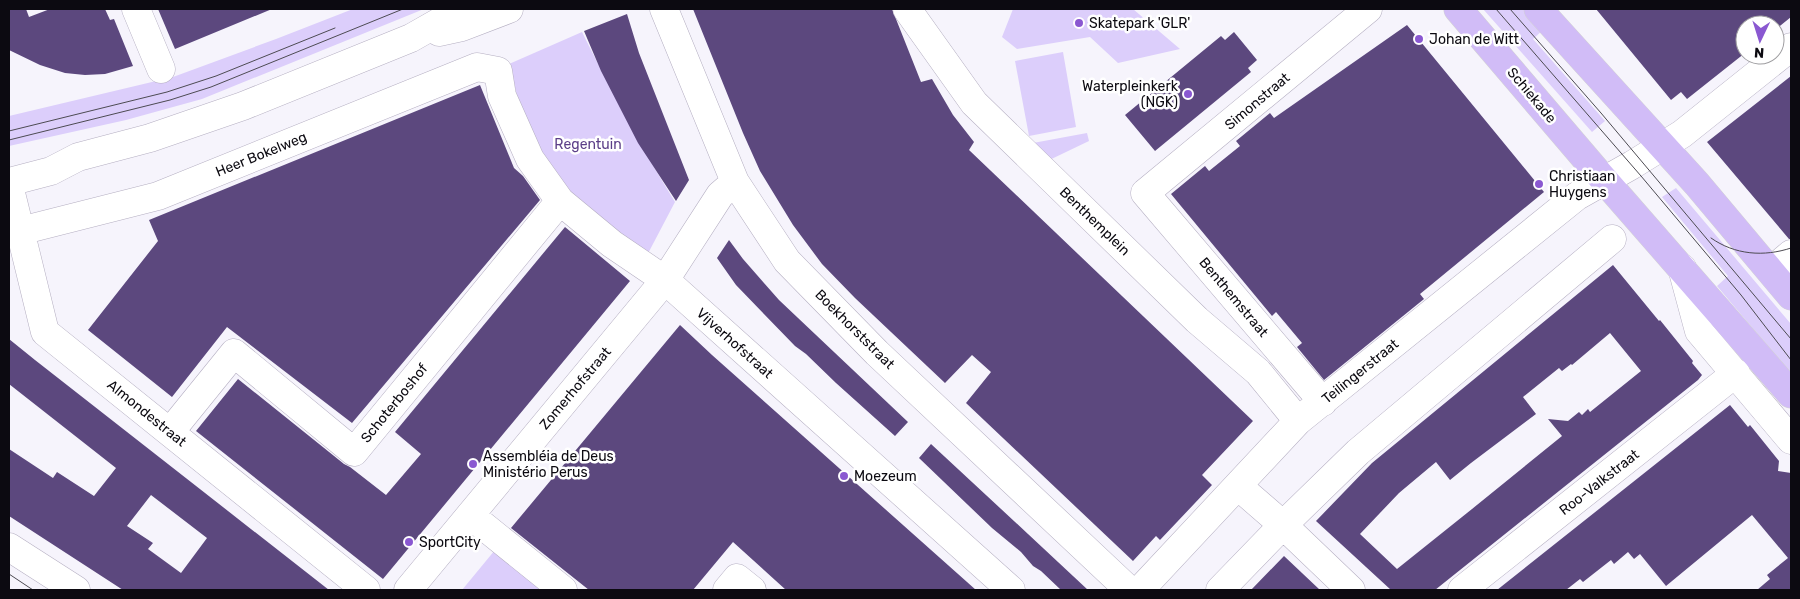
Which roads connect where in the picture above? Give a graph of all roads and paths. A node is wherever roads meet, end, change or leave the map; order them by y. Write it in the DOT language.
graph roads {
  1 [pos="136,9"];
  2 [pos="462,9"];
  3 [pos="664,9"];
  4 [pos="906,9"];
  5 [pos="1368,9"];
  6 [pos="1458,9"];
  7 [pos="1538,9"];
  8 [pos="502,10"];
  9 [pos="411,38"];
  10 [pos="1791,47"];
  11 [pos="161,69"];
  12 [pos="498,71"];
  13 [pos="1672,139"];
  14 [pos="78,156"];
  15 [pos="9,164"];
  16 [pos="1605,181"];
  17 [pos="735,182"];
  18 [pos="9,183"];
  19 [pos="1145,193"];
  20 [pos="560,201"];
  21 [pos="20,231"];
  22 [pos="1612,239"];
  23 [pos="1791,254"];
  24 [pos="1682,268"];
  25 [pos="1771,271"];
  26 [pos="665,280"];
  27 [pos="1791,296"];
  28 [pos="1736,373"];
  29 [pos="1791,394"];
  30 [pos="1323,402"];
  31 [pos="1298,421"];
  32 [pos="170,432"];
  33 [pos="1791,440"];
  34 [pos="1238,486"];
  35 [pos="470,515"];
  36 [pos="1283,525"];
  37 [pos="9,547"];
  38 [pos="76,590"];
  39 [pos="366,590"];
  40 [pos="408,590"];
  41 [pos="563,590"];
  42 [pos="1011,590"];
  43 [pos="1129,590"];
  44 [pos="1140,590"];
  45 [pos="1220,590"];
  46 [pos="1351,590"];
  47 [pos="1462,590"];
  1 -- 11 [label="street"];
  2 -- 9 [label="street"];
  3 -- 17 [label="street, Boekhorststraat"];
  4 -- 31 [label="street, Benthemplein"];
  5 -- 19 [label="street, Simonstraat"];
  6 -- 16 [label="main road, Schiekade"];
  7 -- 13 [label="main road"];
  8 -- 9 [label="street"];
  9 -- 14 [label="street"];
  10 -- 13 [label="street"];
  12 -- 20 [label="street, Vijverhofstraat"];
  12 -- 21 [label="street, Heer Bokelweg"];
  13 -- 16 [label="street"];
  13 -- 25 [label="main road"];
  14 -- 15 [label="street"];
  14 -- 18 [label="street"];
  16 -- 24 [label="main road, Schiekade"];
  16 -- 30 [label="street, Teilingerstraat"];
  17 -- 26 [label="street, Zomerhofstraat"];
  17 -- 43 [label="street, Boekhorststraat"];
  18 -- 21 [label="street, Almondestraat"];
  19 -- 30 [label="street, Benthemstraat"];
  20 -- 26 [label="street, Vijverhofstraat"];
  20 -- 32 [label="street, Schoterboshof"];
  21 -- 32 [label="street, Almondestraat"];
  22 -- 36 [label="street"];
  23 -- 25 [label="street"];
  24 -- 28 [label="street, Schiekade"];
  24 -- 29 [label="main road, Schiekade"];
  25 -- 27 [label="main road"];
  26 -- 35 [label="street, Zomerhofstraat"];
  26 -- 42 [label="street, Vijverhofstraat"];
  28 -- 33 [label="street, Schiekade"];
  28 -- 47 [label="street, Roo-Valkstraat"];
  30 -- 31 [label="street, Teilingerstraat"];
  31 -- 34 [label="street, Teilingerstraat"];
  32 -- 39 [label="street, Almondestraat"];
  34 -- 36 [label="street"];
  34 -- 44 [label="street, Teilingerstraat"];
  35 -- 40 [label="street, Zomerhofstraat"];
  35 -- 41 [label="street"];
  36 -- 45 [label="street"];
  36 -- 46 [label="street"];
  37 -- 38 [label="street"];
}
